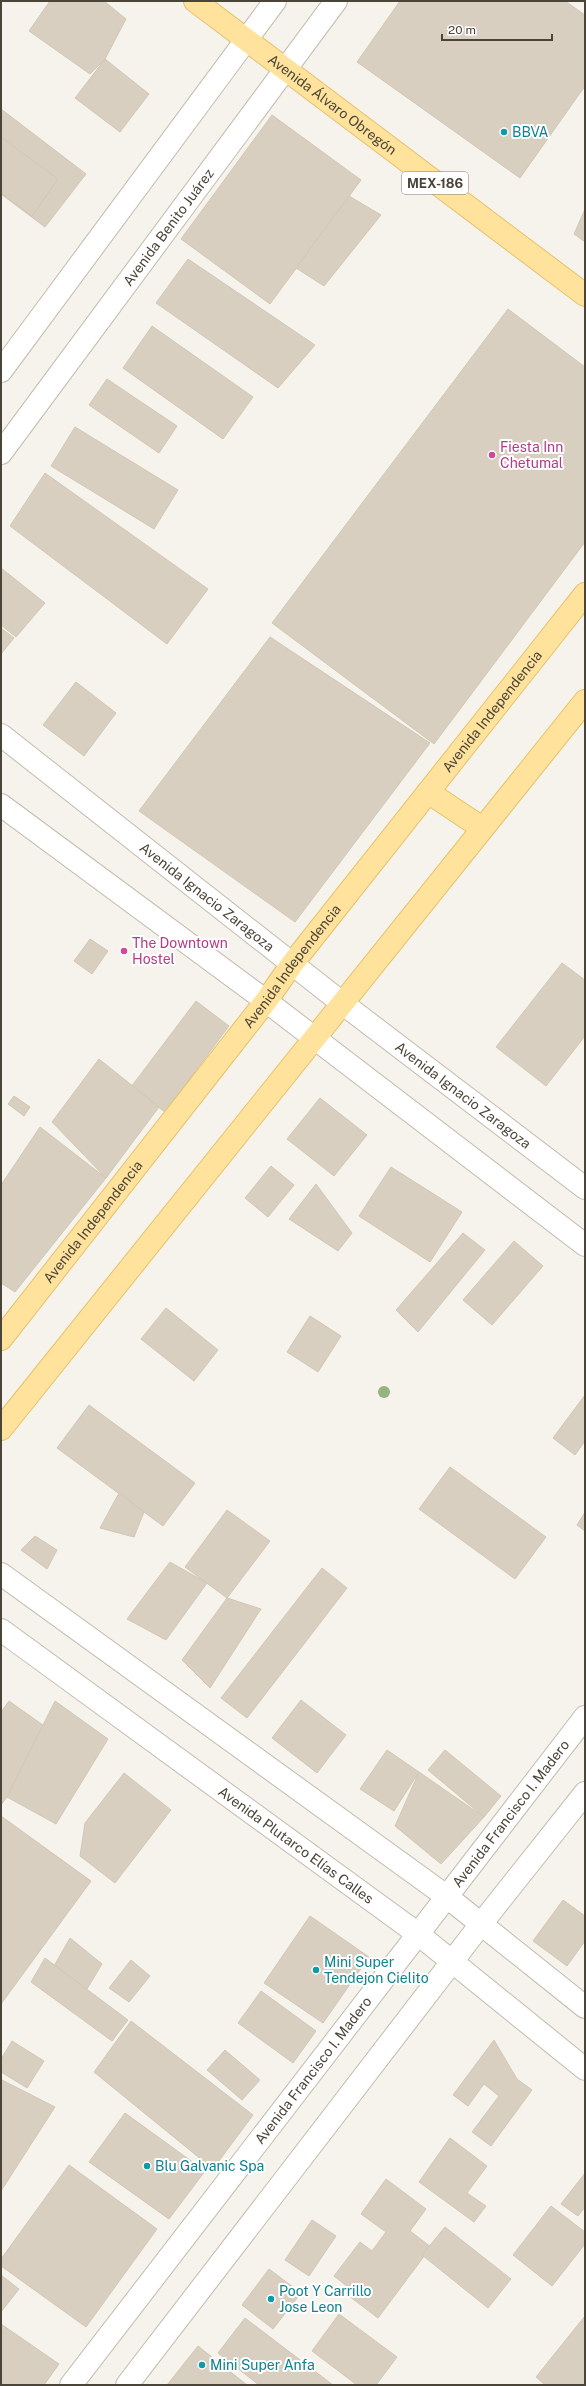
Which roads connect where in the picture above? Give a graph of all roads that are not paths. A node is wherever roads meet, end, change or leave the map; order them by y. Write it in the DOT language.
graph roads {
  1 [pos="195,1"];
  2 [pos="275,1"];
  3 [pos="336,1"];
  4 [pos="246,40"];
  5 [pos="285,70"];
  6 [pos="585,295"];
  7 [pos="1,371"];
  8 [pos="1,453"];
  9 [pos="585,594"];
  10 [pos="585,701"];
  11 [pos="1,736"];
  12 [pos="428,792"];
  13 [pos="1,805"];
  14 [pos="482,828"];
  15 [pos="292,964"];
  16 [pos="266,1000"];
  17 [pos="342,1003"];
  18 [pos="314,1037"];
  19 [pos="585,1188"];
  20 [pos="585,1245"];
  21 [pos="1,1339"];
  22 [pos="1,1429"];
  23 [pos="1,1574"];
  24 [pos="1,1630"];
  25 [pos="585,1717"];
  26 [pos="585,1793"];
  27 [pos="446,1896"];
  28 [pos="481,1924"];
  29 [pos="418,1934"];
  30 [pos="454,1962"];
  31 [pos="585,2007"];
  32 [pos="585,2069"];
  33 [pos="71,2385"];
  34 [pos="127,2385"];
  1 -- 4 [label="main road, Avenida Álvaro Obregón / MEX-186"];
  2 -- 4 [label="street"];
  3 -- 5 [label="street, Avenida Benito Juárez"];
  4 -- 5 [label="main road, Avenida Álvaro Obregón / MEX-186"];
  4 -- 7 [label="street"];
  5 -- 6 [label="main road, Avenida Álvaro Obregón / MEX-186"];
  5 -- 8 [label="street, Avenida Benito Juárez"];
  9 -- 12 [label="main road, Avenida Independencia"];
  10 -- 14 [label="main road"];
  11 -- 15 [label="street, Avenida Ignacio Zaragoza"];
  12 -- 14 [label="main road"];
  12 -- 15 [label="main road, Avenida Independencia"];
  13 -- 16 [label="street"];
  14 -- 17 [label="main road"];
  15 -- 16 [label="main road, Avenida Independencia"];
  15 -- 17 [label="street, Avenida Ignacio Zaragoza"];
  16 -- 18 [label="street"];
  16 -- 21 [label="main road, Avenida Independencia"];
  17 -- 18 [label="main road"];
  17 -- 19 [label="street, Avenida Ignacio Zaragoza"];
  18 -- 20 [label="street"];
  18 -- 22 [label="main road"];
  23 -- 27 [label="street"];
  24 -- 29 [label="street, Avenida Plutarco Elías Calles"];
  25 -- 27 [label="street, Avenida Francisco I. Madero"];
  26 -- 28 [label="street"];
  27 -- 28 [label="street"];
  27 -- 29 [label="street, Avenida Francisco I. Madero"];
  28 -- 30 [label="street"];
  28 -- 31 [label="street"];
  29 -- 30 [label="street, Avenida Plutarco Elías Calles"];
  29 -- 33 [label="street, Avenida Francisco I. Madero"];
  30 -- 32 [label="street, Avenida Plutarco Elías Calles"];
  30 -- 34 [label="street"];
}
